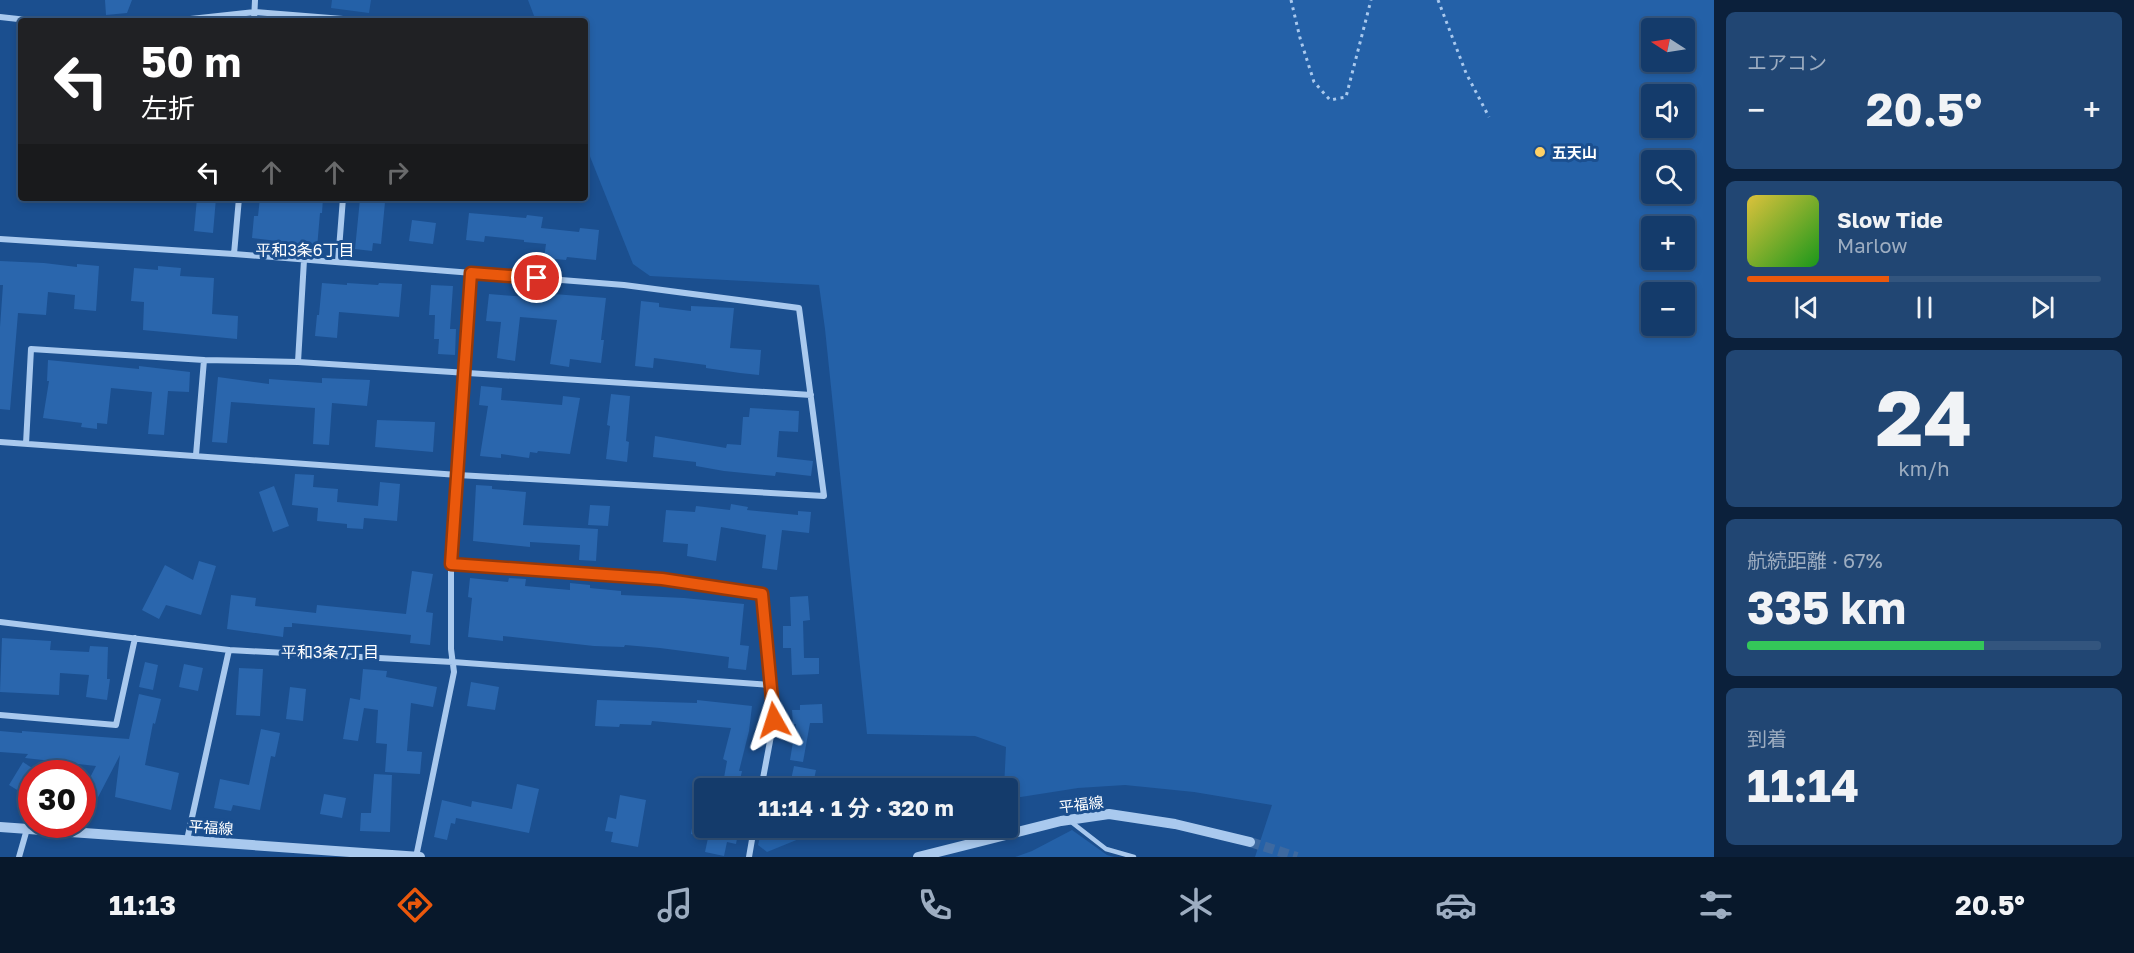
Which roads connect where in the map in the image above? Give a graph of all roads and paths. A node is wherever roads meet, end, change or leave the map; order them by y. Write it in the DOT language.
graph roads {
  1 [pos="255,0"];
  2 [pos="1291,0"];
  3 [pos="1371,0"];
  4 [pos="1438,0"];
  5 [pos="255,12"];
  6 [pos="0,17"];
  7 [pos="200,18"];
  8 [pos="254,18"];
  9 [pos="323,18"];
  10 [pos="18,19"];
  11 [pos="1488,117"];
  12 [pos="238,201"];
  13 [pos="343,201"];
  14 [pos="0,239"];
  15 [pos="234,254"];
  16 [pos="304,260"];
  17 [pos="338,262"];
  18 [pos="471,273"];
  19 [pos="204,360"];
  20 [pos="297,362"];
  21 [pos="465,373"];
  22 [pos="811,395"];
  23 [pos="0,442"];
  24 [pos="26,444"];
  25 [pos="196,455"];
  26 [pos="458,475"];
  27 [pos="451,564"];
  28 [pos="0,622"];
  29 [pos="135,638"];
  30 [pos="229,650"];
  31 [pos="453,662"];
  32 [pos="770,685"];
  33 [pos="0,715"];
  34 [pos="763,778"];
  35 [pos="1068,820"];
  36 [pos="0,827"];
  37 [pos="18,828"];
  38 [pos="96,834"];
  39 [pos="24,838"];
  40 [pos="752,838"];
  41 [pos="187,840"];
  42 [pos="1250,842"];
  43 [pos="19,857"];
  44 [pos="418,857"];
  45 [pos="749,857"];
  46 [pos="918,857"];
  47 [pos="1134,857"];
  1 -- 5 [label="street"];
  2 -- 3 [label="path"];
  4 -- 11 [label="path"];
  5 -- 7 [label="street"];
  5 -- 8 [label="street"];
  5 -- 9 [label="street"];
  6 -- 10 [label="street"];
  12 -- 15 [label="street"];
  13 -- 17 [label="street"];
  14 -- 15 [label="street"];
  15 -- 16 [label="street"];
  16 -- 17 [label="street"];
  16 -- 20 [label="street"];
  17 -- 18 [label="street"];
  18 -- 21 [label="street"];
  18 -- 22 [label="street"];
  19 -- 20 [label="street"];
  19 -- 24 [label="street"];
  19 -- 25 [label="street"];
  20 -- 21 [label="street"];
  21 -- 22 [label="street"];
  21 -- 26 [label="street"];
  22 -- 26 [label="street"];
  23 -- 24 [label="street"];
  24 -- 25 [label="street"];
  25 -- 26 [label="street"];
  26 -- 27 [label="street"];
  27 -- 31 [label="street"];
  27 -- 32 [label="street"];
  28 -- 29 [label="street"];
  29 -- 30 [label="street"];
  29 -- 33 [label="street"];
  30 -- 31 [label="street"];
  30 -- 41 [label="street"];
  31 -- 32 [label="street"];
  31 -- 44 [label="street"];
  32 -- 34 [label="street"];
  35 -- 42 [label="street, 平福線"];
  35 -- 46 [label="street, 平福線"];
  35 -- 47 [label="lane"];
  36 -- 37 [label="street, 平福線"];
  38 -- 41 [label="street, 平福線"];
  39 -- 43 [label="street"];
  40 -- 45 [label="street"];
  41 -- 44 [label="street, 平福線"];
}
